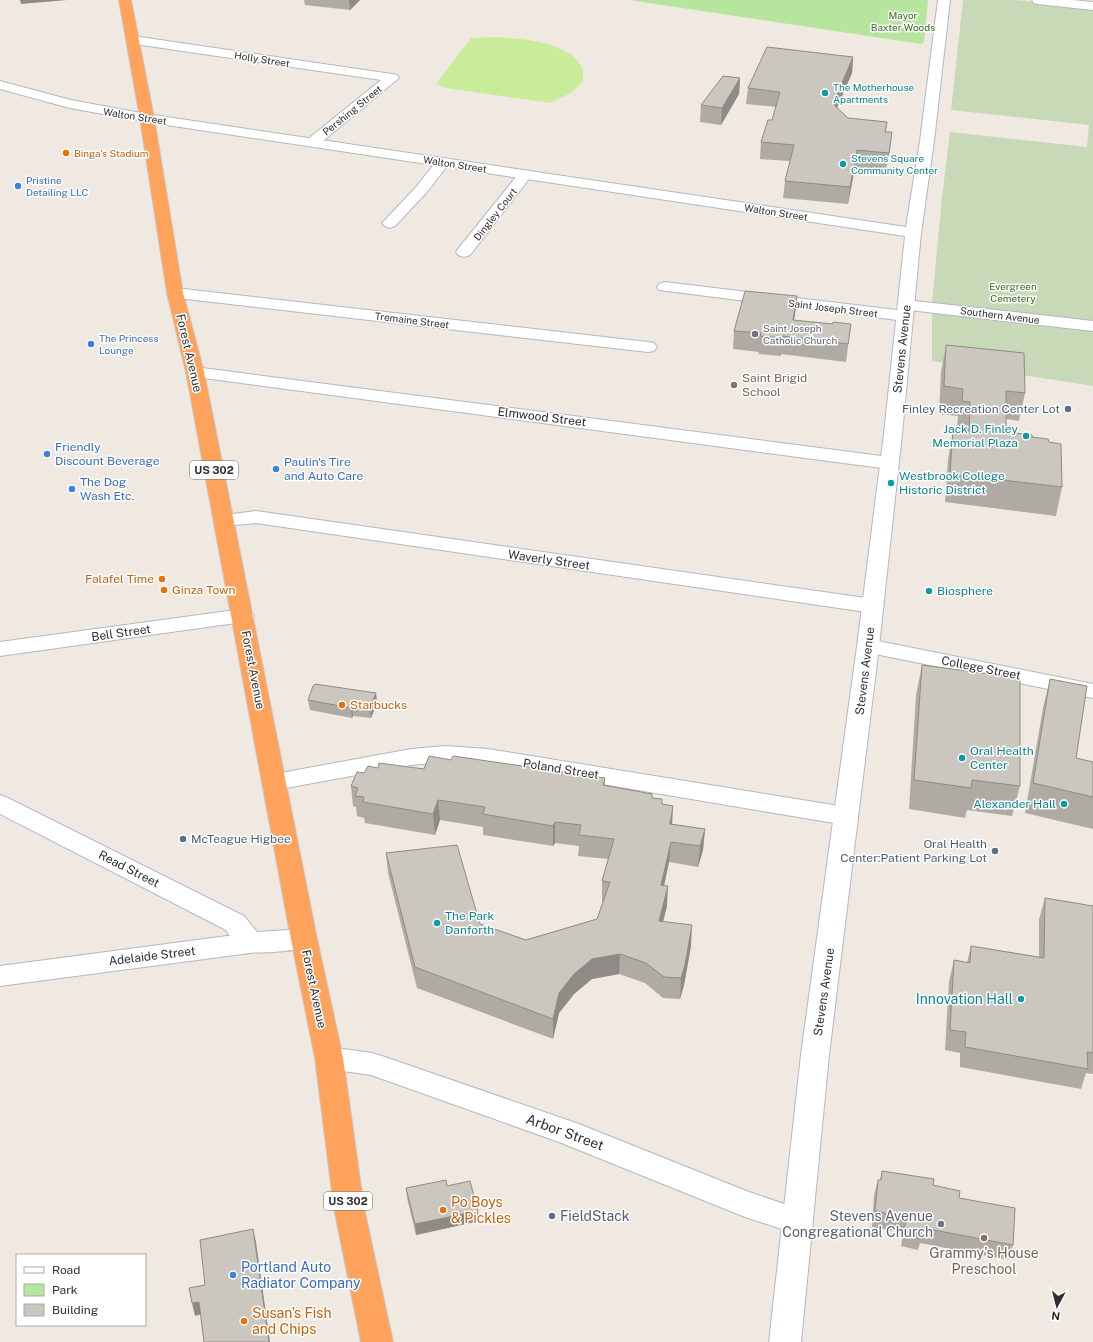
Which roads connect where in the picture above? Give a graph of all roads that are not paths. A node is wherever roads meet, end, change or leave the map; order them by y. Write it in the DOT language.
graph roads {
  1 [pos="125,0"];
  2 [pos="944,0"];
  3 [pos="1038,0"];
  4 [pos="1093,6"];
  5 [pos="133,40"];
  6 [pos="392,78"];
  7 [pos="0,85"];
  8 [pos="147,118"];
  9 [pos="313,142"];
  10 [pos="443,162"];
  11 [pos="525,175"];
  12 [pos="390,223"];
  13 [pos="913,233"];
  14 [pos="464,252"];
  15 [pos="665,287"];
  16 [pos="176,293"];
  17 [pos="906,310"];
  18 [pos="1093,326"];
  19 [pos="648,347"];
  20 [pos="195,372"];
  21 [pos="889,463"];
  22 [pos="224,520"];
  23 [pos="873,606"];
  24 [pos="243,616"];
  25 [pos="868,646"];
  26 [pos="0,649"];
  27 [pos="1093,691"];
  28 [pos="275,782"];
  29 [pos="0,804"];
  30 [pos="846,816"];
  31 [pos="304,939"];
  32 [pos="250,943"];
  33 [pos="0,976"];
  34 [pos="329,1058"];
  35 [pos="797,1220"];
  36 [pos="377,1342"];
  37 [pos="785,1342"];
  1 -- 5 [label="highway, Forest Avenue / US 302"];
  2 -- 13 [label="street, Stevens Avenue"];
  3 -- 4 [label="street"];
  5 -- 6 [label="street, Holly Street"];
  5 -- 8 [label="highway, Forest Avenue / US 302"];
  6 -- 9 [label="street, Pershing Street"];
  7 -- 8 [label="street, Walton Street"];
  8 -- 9 [label="street, Walton Street"];
  8 -- 16 [label="highway, Forest Avenue / US 302"];
  9 -- 10 [label="street, Walton Street"];
  10 -- 11 [label="street, Walton Street"];
  10 -- 12 [label="street"];
  11 -- 13 [label="street, Walton Street"];
  11 -- 14 [label="street, Dingley Court"];
  13 -- 17 [label="street, Stevens Avenue"];
  15 -- 17 [label="street, Saint Joseph Street"];
  16 -- 19 [label="street, Tremaine Street"];
  16 -- 20 [label="highway, Forest Avenue / US 302"];
  17 -- 18 [label="street, Southern Avenue"];
  17 -- 21 [label="street, Stevens Avenue"];
  20 -- 21 [label="street, Elmwood Street"];
  20 -- 22 [label="highway, Forest Avenue / US 302"];
  21 -- 23 [label="street, Stevens Avenue"];
  22 -- 23 [label="street, Waverly Street"];
  22 -- 24 [label="highway, Forest Avenue / US 302"];
  23 -- 25 [label="street, Stevens Avenue"];
  24 -- 26 [label="street, Bell Street"];
  24 -- 28 [label="highway, Forest Avenue / US 302"];
  25 -- 27 [label="street, College Street"];
  25 -- 30 [label="street, Stevens Avenue"];
  28 -- 30 [label="street, Poland Street"];
  28 -- 31 [label="highway, Forest Avenue / US 302"];
  29 -- 32 [label="street, Read Street"];
  30 -- 35 [label="street, Stevens Avenue"];
  31 -- 32 [label="street, Adelaide Street"];
  31 -- 34 [label="highway, Forest Avenue / US 302"];
  32 -- 33 [label="street, Adelaide Street"];
  34 -- 35 [label="street, Arbor Street"];
  34 -- 36 [label="highway, Forest Avenue / US 302"];
  35 -- 37 [label="street, Stevens Avenue"];
}
